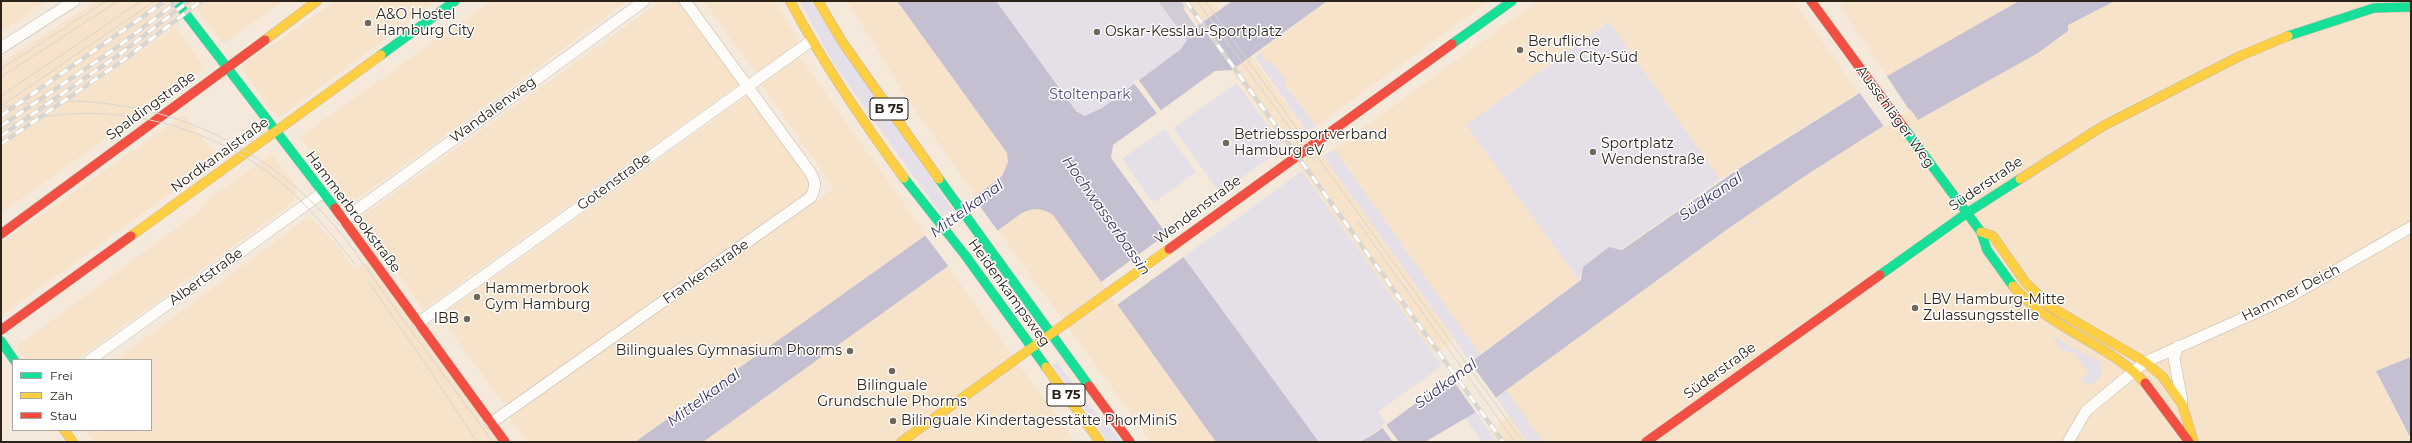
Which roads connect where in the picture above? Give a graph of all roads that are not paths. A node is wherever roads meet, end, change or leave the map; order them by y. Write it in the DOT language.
graph roads {
  1 [pos="74,1"];
  2 [pos="176,1"];
  3 [pos="317,1"];
  4 [pos="455,1"];
  5 [pos="644,1"];
  6 [pos="685,1"];
  7 [pos="790,1"];
  8 [pos="818,1"];
  9 [pos="1512,1"];
  10 [pos="2384,1"];
  11 [pos="1815,2"];
  12 [pos="2411,7"];
  13 [pos="2374,8"];
  14 [pos="811,41"];
  15 [pos="1,48"];
  16 [pos="226,69"];
  17 [pos="747,86"];
  18 [pos="274,133"];
  19 [pos="322,193"];
  20 [pos="1967,214"];
  21 [pos="343,220"];
  22 [pos="2411,227"];
  23 [pos="1981,232"];
  24 [pos="1,234"];
  25 [pos="418,323"];
  26 [pos="1,330"];
  27 [pos="1051,334"];
  28 [pos="1,341"];
  29 [pos="2178,346"];
  30 [pos="1032,348"];
  31 [pos="13,359"];
  32 [pos="91,359"];
  33 [pos="2145,362"];
  34 [pos="2132,371"];
  35 [pos="2182,404"];
  36 [pos="492,423"];
  37 [pos="65,431"];
  38 [pos="73,442"];
  39 [pos="505,442"];
  40 [pos="902,442"];
  41 [pos="1100,442"];
  42 [pos="1130,442"];
  43 [pos="1646,442"];
  44 [pos="2068,442"];
  45 [pos="2190,442"];
  46 [pos="2194,442"];
  1 -- 15 [label="street"];
  2 -- 16 [label="main road, Hammerbrookstraße"];
  3 -- 16 [label="main road, Spaldingstraße"];
  4 -- 18 [label="main road, Nordkanalstraße"];
  5 -- 21 [label="street, Wandalenweg"];
  6 -- 17 [label="street"];
  7 -- 14 [label="main road, Heidenkampsweg / B 75"];
  8 -- 27 [label="main road, Heidenkampsweg / B 75"];
  9 -- 27 [label="main road, Wendenstraße"];
  10 -- 13 [label="main road, Süderstraße"];
  11 -- 20 [label="main road, Ausschläger Weg"];
  12 -- 13 [label="main road, Süderstraße"];
  13 -- 20 [label="main road, Süderstraße"];
  14 -- 17 [label="street, Gotenstraße"];
  14 -- 30 [label="main road, Heidenkampsweg / B 75"];
  16 -- 18 [label="main road, Hammerbrookstraße"];
  16 -- 24 [label="main road, Spaldingstraße"];
  17 -- 25 [label="street, Gotenstraße"];
  17 -- 36 [label="street, Frankenstraße"];
  18 -- 19 [label="main road, Hammerbrookstraße"];
  18 -- 26 [label="main road, Nordkanalstraße"];
  19 -- 21 [label="main road, Hammerbrookstraße"];
  19 -- 32 [label="street, Albertstraße"];
  20 -- 23 [label="main road, Ausschläger Weg"];
  20 -- 43 [label="main road, Süderstraße"];
  21 -- 25 [label="main road, Hammerbrookstraße"];
  22 -- 29 [label="street, Hammer Deich"];
  23 -- 33 [label="main road, Ausschläger Weg"];
  23 -- 34 [label="main road, Ausschläger Weg"];
  25 -- 36 [label="main road, Hammerbrookstraße"];
  27 -- 30 [label="main road, Wendenstraße"];
  27 -- 42 [label="main road, Heidenkampsweg / B 75"];
  28 -- 31 [label="main road"];
  29 -- 33 [label="street, Hammer Deich"];
  29 -- 35 [label="street"];
  30 -- 40 [label="main road, Wendenstraße"];
  30 -- 41 [label="main road, Heidenkampsweg / B 75"];
  33 -- 34 [label="street, Hammer Deich"];
  33 -- 35 [label="main road, Ausschläger Weg"];
  34 -- 44 [label="street, Hammer Deich"];
  34 -- 45 [label="main road, Ausschläger Weg"];
  35 -- 46 [label="main road, Ausschläger Weg"];
  36 -- 39 [label="main road, Hammerbrookstraße"];
  37 -- 38 [label="main road"];
}
